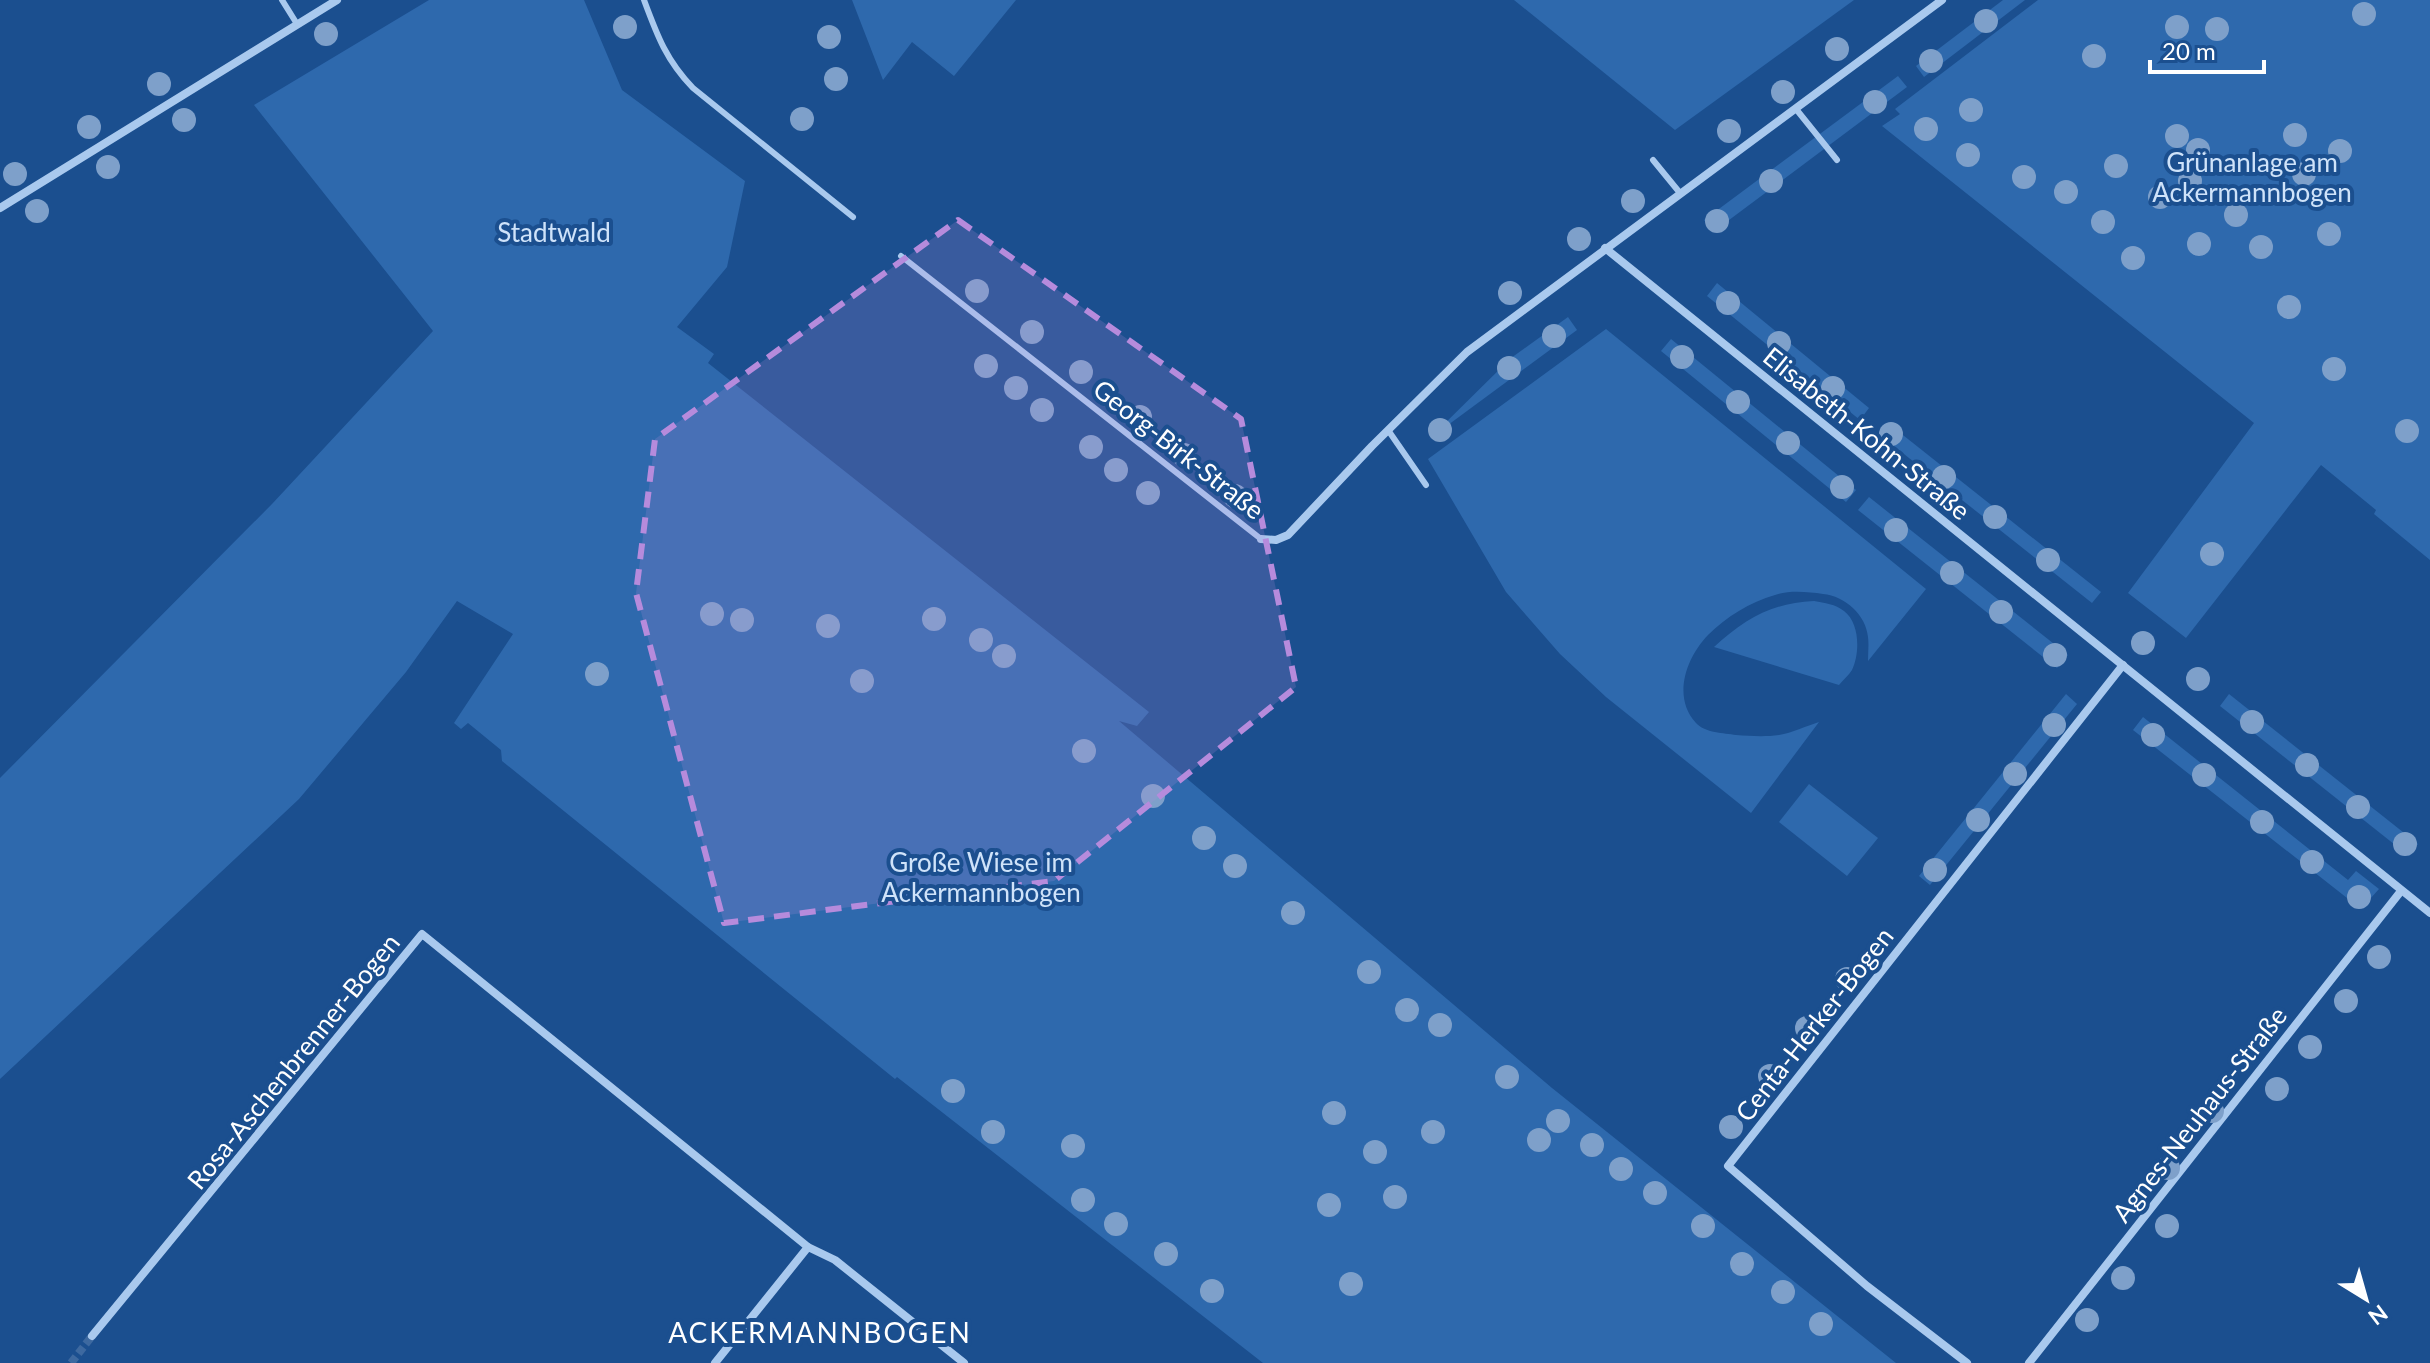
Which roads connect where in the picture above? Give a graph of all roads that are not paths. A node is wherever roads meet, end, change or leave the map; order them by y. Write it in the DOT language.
graph roads {
  1 [pos="282,0"];
  2 [pos="337,0"];
  3 [pos="644,0"];
  4 [pos="1942,0"];
  5 [pos="297,24"];
  6 [pos="1796,109"];
  7 [pos="1653,160"];
  8 [pos="1837,160"];
  9 [pos="1680,193"];
  10 [pos="0,208"];
  11 [pos="853,217"];
  12 [pos="1605,248"];
  13 [pos="901,256"];
  14 [pos="1388,430"];
  15 [pos="1426,485"];
  16 [pos="1261,539"];
  17 [pos="2123,665"];
  18 [pos="2401,891"];
  19 [pos="2430,913"];
  20 [pos="808,1247"];
  21 [pos="92,1336"];
  22 [pos="715,1363"];
  23 [pos="964,1363"];
  24 [pos="1967,1363"];
  25 [pos="2029,1363"];
  1 -- 5 [label="lane"];
  2 -- 5 [label="street"];
  3 -- 11 [label="lane"];
  4 -- 6 [label="street"];
  5 -- 10 [label="street"];
  6 -- 8 [label="lane"];
  6 -- 9 [label="street"];
  7 -- 9 [label="lane"];
  9 -- 12 [label="street"];
  12 -- 14 [label="street, Georg-Birk-Straße"];
  12 -- 17 [label="street, Elisabeth-Kohn-Straße"];
  13 -- 16 [label="lane, Georg-Birk-Straße"];
  14 -- 15 [label="lane"];
  14 -- 16 [label="street, Georg-Birk-Straße"];
  17 -- 18 [label="street, Elisabeth-Kohn-Straße"];
  17 -- 24 [label="street, Centa-Herker-Bogen"];
  18 -- 19 [label="street, Elisabeth-Kohn-Straße"];
  18 -- 25 [label="street, Agnes-Neuhaus-Straße"];
  20 -- 21 [label="street, Rosa-Aschenbrenner-Bogen"];
  20 -- 22 [label="street"];
  20 -- 23 [label="street"];
}
